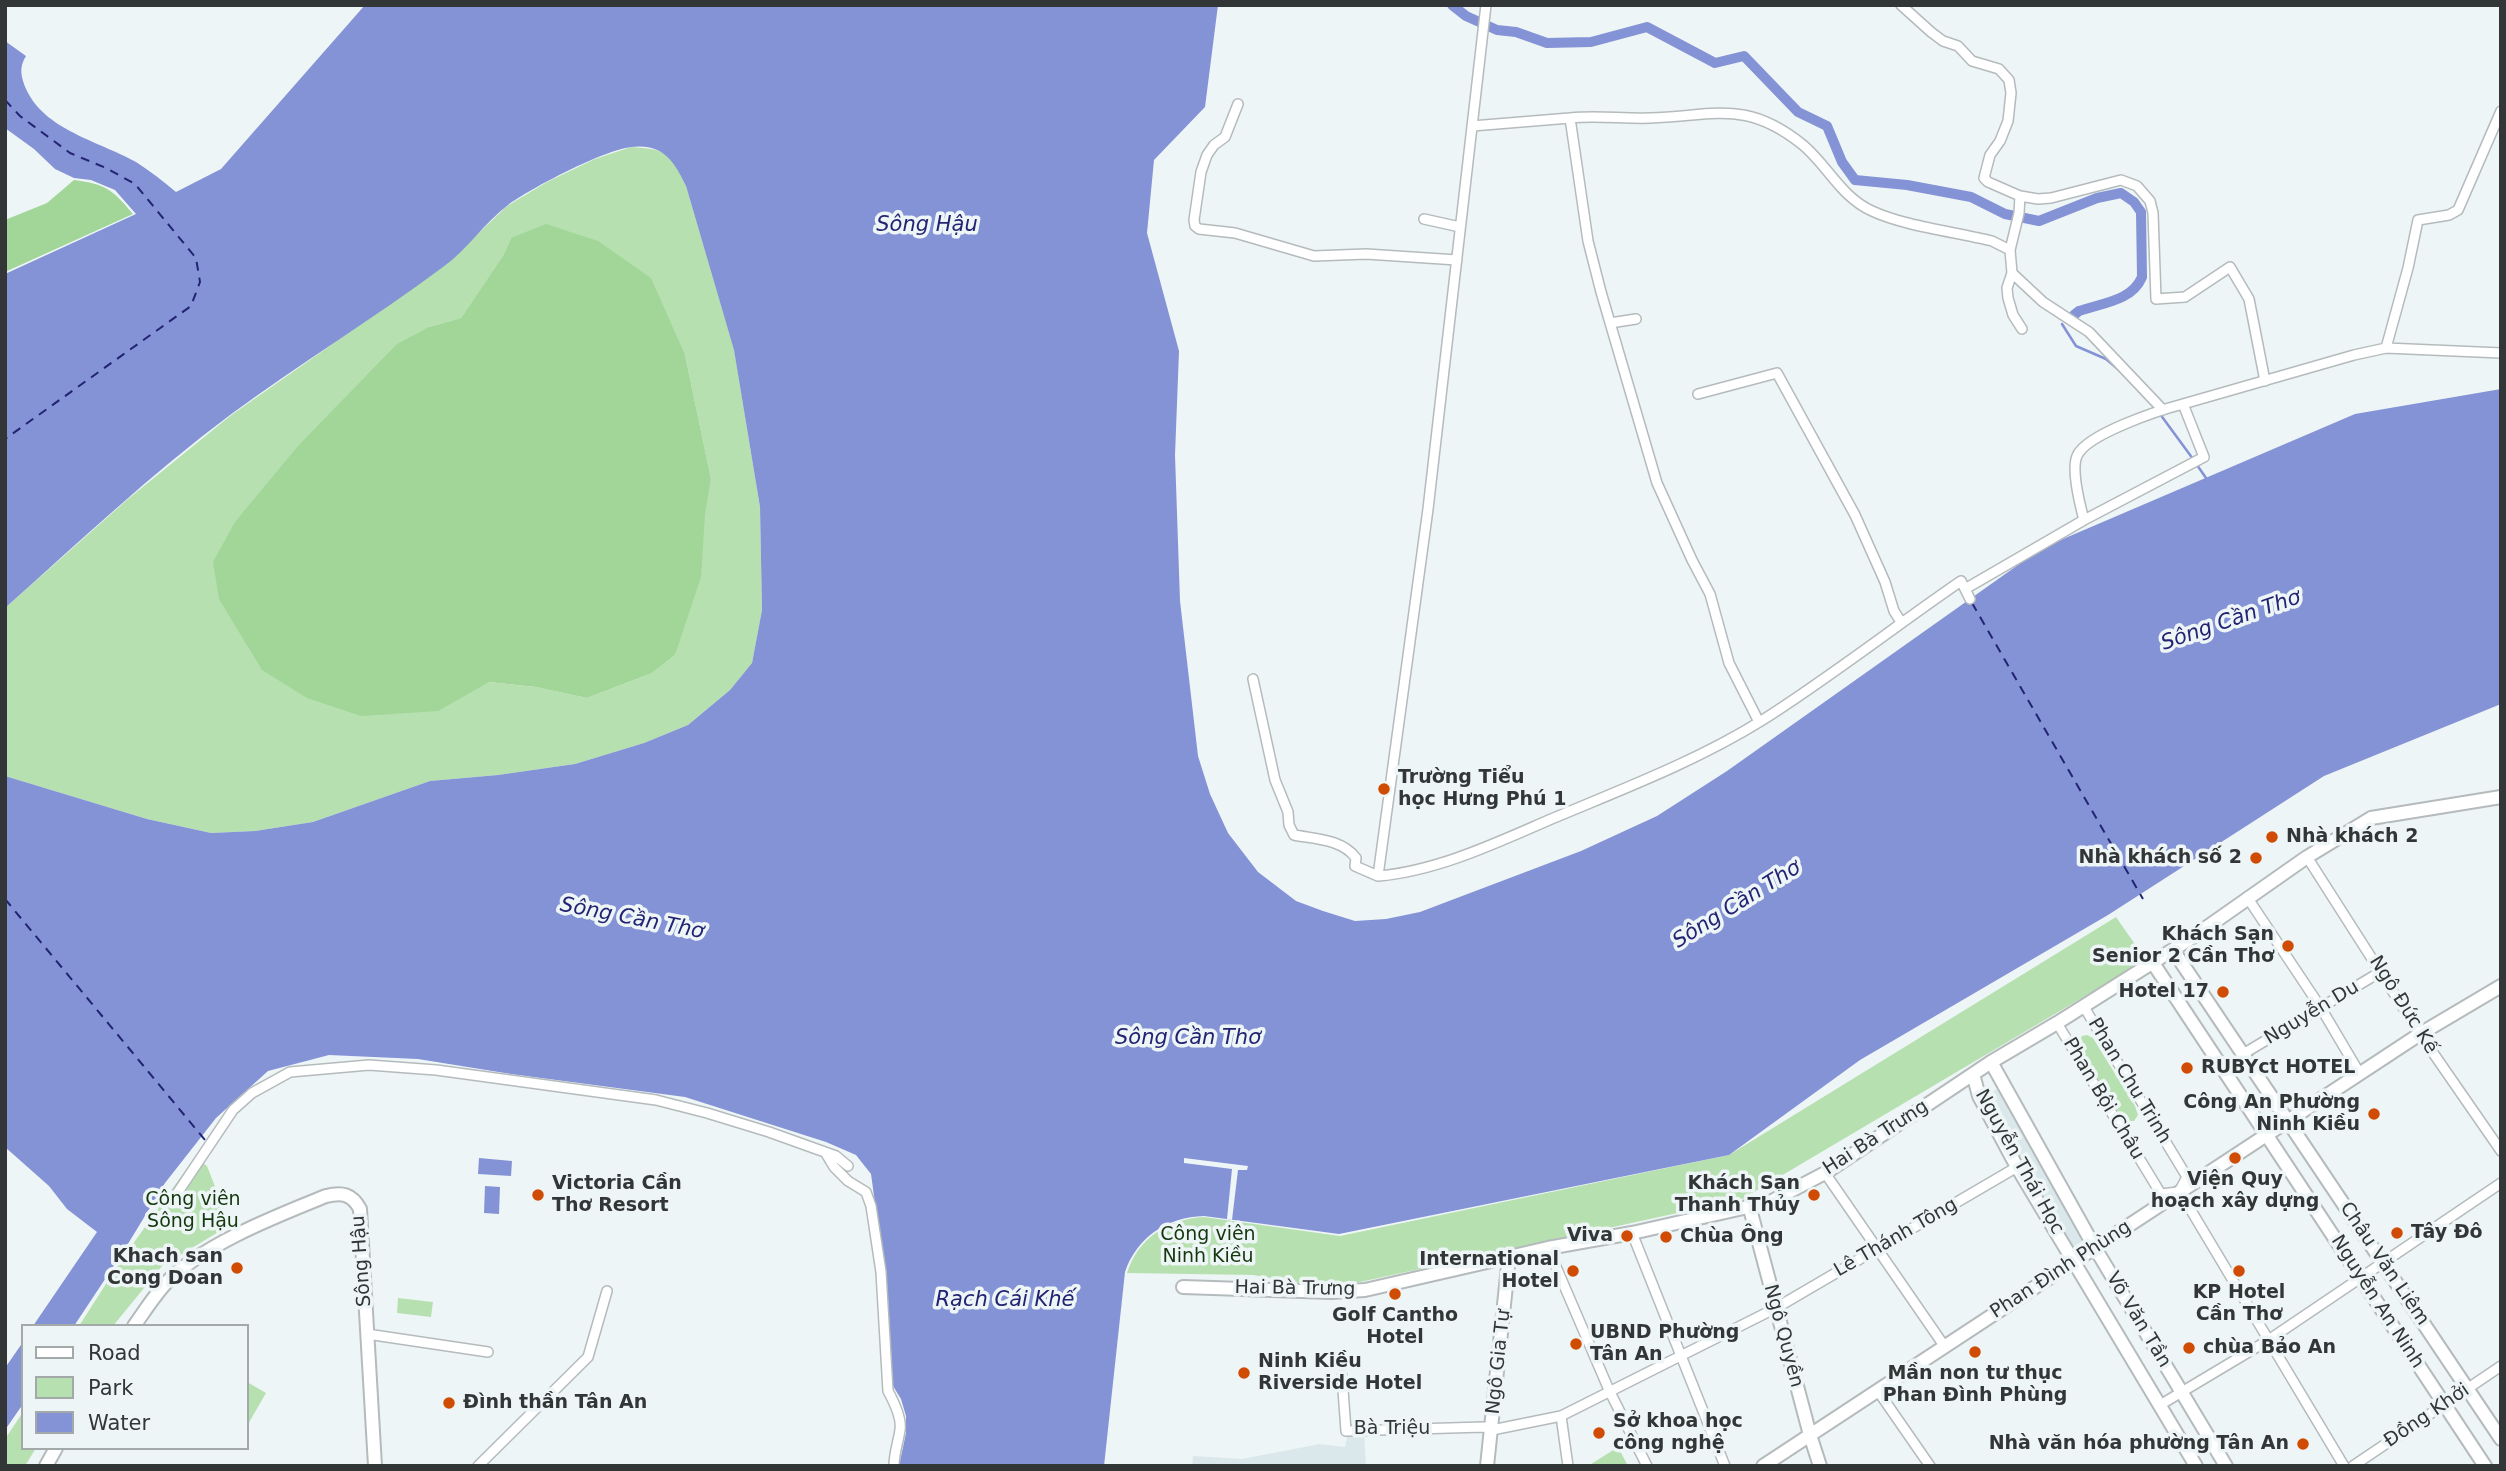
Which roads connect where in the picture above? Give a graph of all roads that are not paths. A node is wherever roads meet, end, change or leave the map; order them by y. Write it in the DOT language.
graph roads {
  1 [pos="1901,5"];
  2 [pos="1485,8"];
  3 [pos="1238,104"];
  4 [pos="2501,111"];
  5 [pos="1570,118"];
  6 [pos="1472,126"];
  7 [pos="2020,196"];
  8 [pos="1424,219"];
  9 [pos="1460,227"];
  10 [pos="2010,250"];
  11 [pos="1457,260"];
  12 [pos="2012,273"];
  13 [pos="1636,319"];
  14 [pos="1610,323"];
  15 [pos="2022,329"];
  16 [pos="2386,348"];
  17 [pos="2501,352"];
  18 [pos="2266,381"];
  19 [pos="1698,394"];
  20 [pos="2183,404"];
  21 [pos="2159,411"];
  22 [pos="2084,520"];
  23 [pos="1965,589"];
  24 [pos="1970,599"];
  25 [pos="1901,622"];
  26 [pos="1254,680"];
  27 [pos="1759,722"];
  28 [pos="2501,797"];
  29 [pos="2307,857"];
  30 [pos="1378,876"];
  31 [pos="2247,897"];
  32 [pos="2173,950"];
  33 [pos="2153,963"];
  34 [pos="2382,971"];
  35 [pos="2501,986"];
  36 [pos="2084,1007"];
  37 [pos="2321,1008"];
  38 [pos="2057,1023"];
  39 [pos="2420,1034"];
  40 [pos="2243,1054"];
  41 [pos="1991,1062"];
  42 [pos="1973,1074"];
  43 [pos="2360,1074"];
  44 [pos="2288,1121"];
  45 [pos="2267,1135"];
  46 [pos="2501,1151"];
  47 [pos="825,1152"];
  48 [pos="848,1166"];
  49 [pos="2017,1167"];
  50 [pos="1825,1173"];
  51 [pos="2501,1183"];
  52 [pos="2180,1192"];
  53 [pos="176,1195"];
  54 [pos="1749,1205"];
  55 [pos="1632,1233"];
  56 [pos="1548,1248"];
  57 [pos="2095,1248"];
  58 [pos="1878,1249"];
  59 [pos="1509,1257"];
  60 [pos="2074,1261"];
  61 [pos="2382,1262"];
  62 [pos="2360,1277"];
  63 [pos="1183,1287"];
  64 [pos="607,1292"];
  65 [pos="1776,1308"];
  66 [pos="135,1324"];
  67 [pos="367,1334"];
  68 [pos="2267,1340"];
  69 [pos="1945,1347"];
  70 [pos="488,1352"];
  71 [pos="1680,1354"];
  72 [pos="2501,1366"];
  73 [pos="1342,1376"];
  74 [pos="2468,1389"];
  75 [pos="1609,1390"];
  76 [pos="1878,1391"];
  77 [pos="2182,1392"];
  78 [pos="2160,1405"];
  79 [pos="2445,1405"];
  80 [pos="1561,1416"];
  81 [pos="1492,1430"];
  82 [pos="1810,1435"];
  83 [pos="2501,1439"];
  84 [pos="54,1450"];
  85 [pos="46,1466"];
  86 [pos="375,1466"];
  87 [pos="478,1466"];
  88 [pos="894,1466"];
  89 [pos="1487,1466"];
  90 [pos="1568,1466"];
  91 [pos="1647,1466"];
  92 [pos="1725,1466"];
  93 [pos="1763,1466"];
  94 [pos="1821,1466"];
  95 [pos="1930,1466"];
  96 [pos="2196,1466"];
  97 [pos="2226,1466"];
  98 [pos="2344,1466"];
  99 [pos="2353,1466"];
  100 [pos="2485,1466"];
  1 -- 7 [label="street"];
  2 -- 6 [label="street"];
  3 -- 11 [label="street"];
  4 -- 16 [label="street"];
  5 -- 6 [label="street"];
  5 -- 10 [label="street"];
  5 -- 14 [label="street"];
  6 -- 9 [label="street"];
  7 -- 10 [label="street"];
  7 -- 18 [label="street"];
  8 -- 9 [label="street"];
  9 -- 11 [label="street"];
  10 -- 12 [label="street"];
  11 -- 30 [label="street"];
  12 -- 15 [label="street"];
  12 -- 21 [label="street"];
  13 -- 14 [label="street"];
  14 -- 27 [label="street"];
  16 -- 17 [label="street"];
  16 -- 18 [label="street"];
  18 -- 20 [label="street"];
  19 -- 25 [label="street"];
  20 -- 21 [label="street"];
  20 -- 22 [label="street"];
  21 -- 22 [label="street"];
  22 -- 23 [label="street"];
  23 -- 24 [label="street"];
  23 -- 25 [label="street"];
  25 -- 27 [label="street"];
  26 -- 30 [label="street"];
  27 -- 30 [label="street"];
  28 -- 29 [label="street, Hai Bà Trưng"];
  29 -- 31 [label="street, Hai Bà Trưng"];
  29 -- 34 [label="street, Ngô Đức Kế"];
  31 -- 32 [label="street, Hai Bà Trưng"];
  31 -- 37 [label="street"];
  32 -- 33 [label="street, Hai Bà Trưng"];
  32 -- 40 [label="street, Châu Văn Liêm"];
  33 -- 36 [label="street, Hai Bà Trưng"];
  33 -- 45 [label="street, Nguyễn An Ninh"];
  34 -- 37 [label="street, Nguyễn Du"];
  34 -- 39 [label="street, Ngô Đức Kế"];
  35 -- 39 [label="street, Phan Đình Phùng"];
  36 -- 38 [label="street, Hai Bà Trưng"];
  36 -- 52 [label="street, Phan Chu Trinh"];
  37 -- 40 [label="street, Nguyễn Du"];
  37 -- 43 [label="street"];
  38 -- 41 [label="street, Hai Bà Trưng"];
  38 -- 52 [label="street, Phan Bội Châu"];
  39 -- 43 [label="street, Phan Đình Phùng"];
  39 -- 46 [label="street, Ngô Đức Kế"];
  40 -- 44 [label="street, Châu Văn Liêm"];
  41 -- 42 [label="street, Hai Bà Trưng"];
  41 -- 57 [label="street, Võ Văn Tần"];
  42 -- 49 [label="street, Nguyễn Thái Học"];
  42 -- 50 [label="street, Hai Bà Trưng"];
  43 -- 44 [label="street, Phan Đình Phùng"];
  44 -- 45 [label="street, Phan Đình Phùng"];
  44 -- 61 [label="street, Châu Văn Liêm"];
  45 -- 52 [label="street, Phan Đình Phùng"];
  45 -- 62 [label="street, Nguyễn An Ninh"];
  47 -- 48 [label="street"];
  47 -- 53 [label="street"];
  47 -- 88 [label="street"];
  49 -- 58 [label="street, Lê Thánh Tông"];
  49 -- 60 [label="street, Nguyễn Thái Học"];
  50 -- 54 [label="street, Hai Bà Trưng"];
  50 -- 58 [label="street"];
  51 -- 61 [label="street"];
  52 -- 57 [label="street, Phan Đình Phùng"];
  52 -- 68 [label="street"];
  54 -- 55 [label="street, Hai Bà Trưng"];
  54 -- 65 [label="street, Ngô Quyền"];
  55 -- 56 [label="street, Hai Bà Trưng"];
  55 -- 71 [label="street"];
  56 -- 59 [label="street, Hai Bà Trưng"];
  56 -- 75 [label="street"];
  57 -- 60 [label="street, Phan Đình Phùng"];
  57 -- 77 [label="street, Võ Văn Tần"];
  58 -- 65 [label="street, Lê Thánh Tông"];
  58 -- 69 [label="street"];
  59 -- 63 [label="street, Hai Bà Trưng"];
  59 -- 81 [label="street, Ngô Gia Tự"];
  60 -- 69 [label="street, Phan Đình Phùng"];
  60 -- 78 [label="street, Nguyễn Thái Học"];
  61 -- 62 [label="street"];
  61 -- 74 [label="street, Châu Văn Liêm"];
  62 -- 68 [label="street"];
  62 -- 79 [label="street, Nguyễn An Ninh"];
  64 -- 87 [label="street"];
  65 -- 71 [label="street, Lê Thánh Tông"];
  65 -- 82 [label="street, Ngô Quyền"];
  66 -- 67 [label="street, Sông Hậu"];
  67 -- 70 [label="street"];
  67 -- 86 [label="street, Sông Hậu"];
  68 -- 77 [label="street"];
  68 -- 98 [label="street"];
  69 -- 76 [label="street, Phan Đình Phùng"];
  71 -- 75 [label="street, Lê Thánh Tông"];
  71 -- 92 [label="street"];
  72 -- 74 [label="street, Đồng Khởi"];
  73 -- 81 [label="street, Bà Triệu"];
  74 -- 79 [label="street, Đồng Khởi"];
  74 -- 83 [label="street, Châu Văn Liêm"];
  75 -- 80 [label="street, Lê Thánh Tông"];
  75 -- 91 [label="street"];
  76 -- 82 [label="street, Phan Đình Phùng"];
  76 -- 95 [label="street"];
  77 -- 78 [label="street"];
  77 -- 97 [label="street, Võ Văn Tần"];
  78 -- 96 [label="street, Nguyễn Thái Học"];
  79 -- 99 [label="street, Đồng Khởi"];
  79 -- 100 [label="street, Nguyễn An Ninh"];
  80 -- 81 [label="street, Lê Thánh Tông"];
  80 -- 90 [label="street"];
  81 -- 89 [label="street, Ngô Gia Tự"];
  82 -- 93 [label="street, Phan Đình Phùng"];
  82 -- 94 [label="street, Ngô Quyền"];
  84 -- 85 [label="street"];
}
